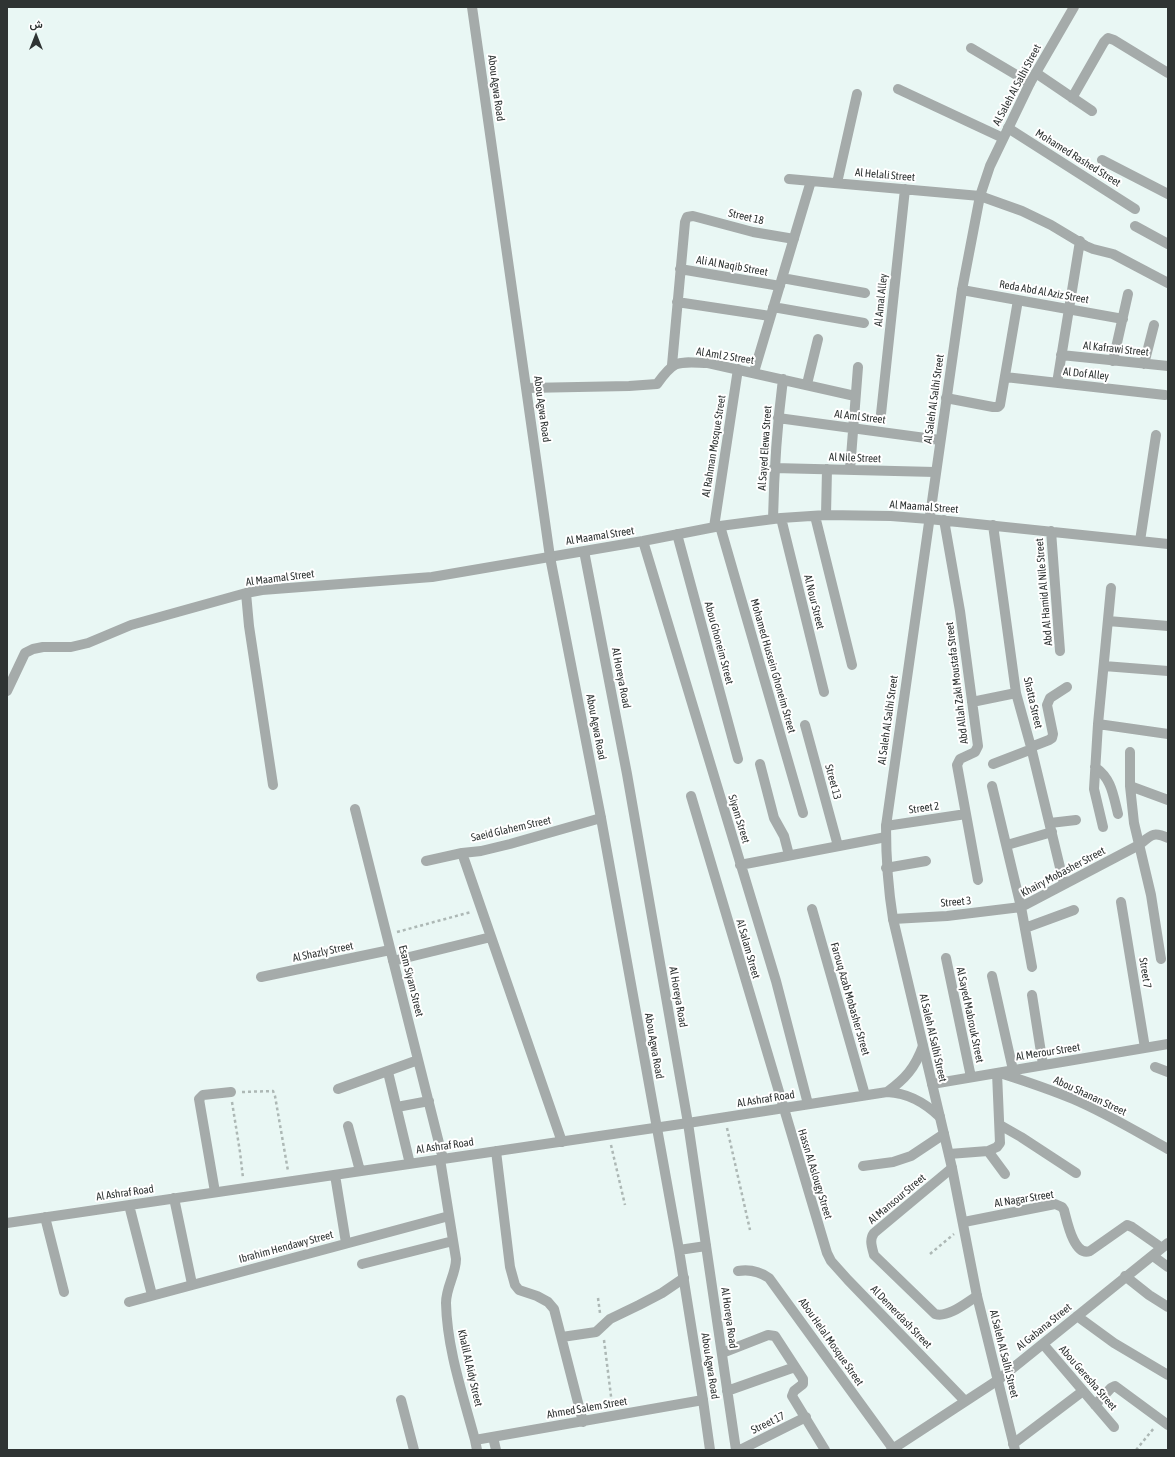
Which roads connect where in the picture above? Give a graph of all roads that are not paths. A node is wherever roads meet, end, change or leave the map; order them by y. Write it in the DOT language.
graph roads {
  1 [pos="472,7"];
  2 [pos="1074,7"];
  3 [pos="971,48"];
  4 [pos="1036,73"];
  5 [pos="1168,73"];
  6 [pos="1030,83"];
  7 [pos="898,89"];
  8 [pos="857,94"];
  9 [pos="1072,98"];
  10 [pos="1092,111"];
  11 [pos="1006,133"];
  12 [pos="1102,160"];
  13 [pos="789,179"];
  14 [pos="811,181"];
  15 [pos="837,183"];
  16 [pos="905,189"];
  17 [pos="1168,194"];
  18 [pos="980,196"];
  19 [pos="1135,209"];
  20 [pos="1135,226"];
  21 [pos="794,239"];
  22 [pos="1080,241"];
  23 [pos="1168,244"];
  24 [pos="680,269"];
  25 [pos="781,282"];
  26 [pos="1168,283"];
  27 [pos="962,290"];
  28 [pos="865,293"];
  29 [pos="1128,294"];
  30 [pos="1018,300"];
  31 [pos="677,302"];
  32 [pos="1069,309"];
  33 [pos="772,312"];
  34 [pos="1123,319"];
  35 [pos="864,323"];
  36 [pos="1154,325"];
  37 [pos="818,339"];
  38 [pos="1061,355"];
  39 [pos="1113,361"];
  40 [pos="1144,364"];
  41 [pos="672,365"];
  42 [pos="1168,366"];
  43 [pos="858,367"];
  44 [pos="738,369"];
  45 [pos="754,372"];
  46 [pos="1005,377"];
  47 [pos="783,379"];
  48 [pos="1057,383"];
  49 [pos="807,384"];
  50 [pos="527,388"];
  51 [pos="1165,395"];
  52 [pos="855,396"];
  53 [pos="946,398"];
  54 [pos="881,414"];
  55 [pos="778,418"];
  56 [pos="853,428"];
  57 [pos="1156,435"];
  58 [pos="940,440"];
  59 [pos="774,468"];
  60 [pos="827,469"];
  61 [pos="850,470"];
  62 [pos="935,472"];
  63 [pos="815,516"];
  64 [pos="826,516"];
  65 [pos="777,519"];
  66 [pos="929,519"];
  67 [pos="944,520"];
  68 [pos="993,525"];
  69 [pos="717,526"];
  70 [pos="1051,531"];
  71 [pos="677,534"];
  72 [pos="1140,540"];
  73 [pos="643,541"];
  74 [pos="1168,544"];
  75 [pos="584,551"];
  76 [pos="550,557"];
  77 [pos="1111,588"];
  78 [pos="246,593"];
  79 [pos="1108,621"];
  80 [pos="1168,626"];
  81 [pos="1060,651"];
  82 [pos="852,666"];
  83 [pos="1104,666"];
  84 [pos="1168,671"];
  85 [pos="1066,687"];
  86 [pos="7,691"];
  87 [pos="824,692"];
  88 [pos="1016,693"];
  89 [pos="972,702"];
  90 [pos="1098,724"];
  91 [pos="805,725"];
  92 [pos="1168,734"];
  93 [pos="1032,748"];
  94 [pos="1130,752"];
  95 [pos="738,759"];
  96 [pos="760,764"];
  97 [pos="993,764"];
  98 [pos="1095,767"];
  99 [pos="273,785"];
  100 [pos="992,786"];
  101 [pos="1130,786"];
  102 [pos="691,796"];
  103 [pos="1168,800"];
  104 [pos="355,809"];
  105 [pos="803,813"];
  106 [pos="966,814"];
  107 [pos="1118,814"];
  108 [pos="601,818"];
  109 [pos="1076,820"];
  110 [pos="886,826"];
  111 [pos="1103,827"];
  112 [pos="1051,828"];
  113 [pos="886,837"];
  114 [pos="1168,838"];
  115 [pos="1007,845"];
  116 [pos="1139,845"];
  117 [pos="838,846"];
  118 [pos="462,853"];
  119 [pos="789,855"];
  120 [pos="426,861"];
  121 [pos="926,861"];
  122 [pos="740,865"];
  123 [pos="886,868"];
  124 [pos="978,880"];
  125 [pos="1064,884"];
  126 [pos="1121,902"];
  127 [pos="1021,907"];
  128 [pos="812,909"];
  129 [pos="1074,910"];
  130 [pos="893,919"];
  131 [pos="1025,928"];
  132 [pos="491,937"];
  133 [pos="390,950"];
  134 [pos="946,958"];
  135 [pos="1161,959"];
  136 [pos="393,962"];
  137 [pos="1032,967"];
  138 [pos="992,976"];
  139 [pos="261,977"];
  140 [pos="1032,995"];
  141 [pos="1168,1044"];
  142 [pos="923,1046"];
  143 [pos="1145,1048"];
  144 [pos="418,1060"];
  145 [pos="1043,1065"];
  146 [pos="1155,1067"];
  147 [pos="1013,1070"];
  148 [pos="388,1072"];
  149 [pos="1168,1072"];
  150 [pos="998,1073"];
  151 [pos="971,1077"];
  152 [pos="932,1084"];
  153 [pos="338,1089"];
  154 [pos="231,1092"];
  155 [pos="887,1092"];
  156 [pos="865,1095"];
  157 [pos="428,1101"];
  158 [pos="808,1104"];
  159 [pos="397,1107"];
  160 [pos="783,1108"];
  161 [pos="940,1117"];
  162 [pos="688,1123"];
  163 [pos="1000,1125"];
  164 [pos="348,1126"];
  165 [pos="657,1128"];
  166 [pos="944,1134"];
  167 [pos="562,1142"];
  168 [pos="1168,1149"];
  169 [pos="496,1151"];
  170 [pos="988,1152"];
  171 [pos="949,1154"];
  172 [pos="442,1159"];
  173 [pos="410,1164"];
  174 [pos="863,1166"];
  175 [pos="952,1168"];
  176 [pos="360,1171"];
  177 [pos="1076,1172"];
  178 [pos="1005,1174"];
  179 [pos="334,1175"];
  180 [pos="215,1192"];
  181 [pos="174,1198"];
  182 [pos="129,1205"];
  183 [pos="449,1216"];
  184 [pos="45,1217"];
  185 [pos="7,1223"];
  186 [pos="964,1223"];
  187 [pos="453,1241"];
  188 [pos="346,1243"];
  189 [pos="706,1246"];
  190 [pos="825,1246"];
  191 [pos="1165,1246"];
  192 [pos="679,1250"];
  193 [pos="1152,1256"];
  194 [pos="362,1264"];
  195 [pos="1168,1267"];
  196 [pos="738,1271"];
  197 [pos="1125,1276"];
  198 [pos="684,1278"];
  199 [pos="192,1284"];
  200 [pos="64,1292"];
  201 [pos="152,1295"];
  202 [pos="977,1296"];
  203 [pos="128,1302"];
  204 [pos="1168,1307"];
  205 [pos="1078,1316"];
  206 [pos="562,1336"];
  207 [pos="1043,1344"];
  208 [pos="722,1354"];
  209 [pos="795,1367"];
  210 [pos="1168,1375"];
  211 [pos="998,1380"];
  212 [pos="727,1391"];
  213 [pos="1083,1391"];
  214 [pos="401,1400"];
  215 [pos="704,1400"];
  216 [pos="965,1401"];
  217 [pos="1095,1405"];
  218 [pos="806,1417"];
  219 [pos="583,1422"];
  220 [pos="1164,1423"];
  221 [pos="1114,1427"];
  222 [pos="493,1437"];
  223 [pos="475,1440"];
  224 [pos="1014,1447"];
  225 [pos="414,1450"];
  226 [pos="477,1450"];
  227 [pos="496,1450"];
  228 [pos="710,1450"];
  229 [pos="736,1450"];
  230 [pos="740,1450"];
  231 [pos="825,1450"];
  232 [pos="892,1450"];
  1 -- 50 [label="street, Abou Agwa Road"];
  2 -- 4 [label="street, Al Saleh Al Salhi Street"];
  3 -- 6 [label="street"];
  4 -- 6 [label="street, Al Saleh Al Salhi Street"];
  4 -- 9 [label="street"];
  5 -- 9 [label="street"];
  6 -- 11 [label="street, Al Saleh Al Salhi Street"];
  7 -- 11 [label="street, Mohamed Rashed Street"];
  8 -- 15 [label="street"];
  9 -- 10 [label="street"];
  11 -- 18 [label="street, Al Saleh Al Salhi Street"];
  11 -- 19 [label="street, Mohamed Rashed Street"];
  12 -- 17 [label="street"];
  13 -- 14 [label="street, Al Helali Street"];
  14 -- 15 [label="street, Al Helali Street"];
  14 -- 21 [label="street"];
  15 -- 16 [label="street, Al Helali Street"];
  16 -- 18 [label="street, Al Helali Street"];
  16 -- 54 [label="street, Al Amal Alley"];
  18 -- 22 [label="street, Al Helali Street"];
  18 -- 27 [label="street, Al Saleh Al Salhi Street"];
  20 -- 23 [label="street"];
  21 -- 24 [label="street, Street 18"];
  21 -- 25 [label="street"];
  22 -- 26 [label="street, Al Helali Street"];
  22 -- 32 [label="street"];
  24 -- 25 [label="street, Ali Al Naqib Street"];
  24 -- 31 [label="street"];
  25 -- 28 [label="street, Ali Al Naqib Street"];
  25 -- 33 [label="street"];
  27 -- 30 [label="street, Reda Abd Al Aziz Street"];
  27 -- 53 [label="street, Al Saleh Al Salhi Street"];
  29 -- 34 [label="street"];
  30 -- 32 [label="street, Reda Abd Al Aziz Street"];
  30 -- 46 [label="street"];
  31 -- 33 [label="street"];
  31 -- 41 [label="street"];
  32 -- 34 [label="street, Reda Abd Al Aziz Street"];
  32 -- 38 [label="street"];
  33 -- 35 [label="street"];
  33 -- 45 [label="street"];
  34 -- 39 [label="street"];
  36 -- 40 [label="street"];
  37 -- 49 [label="street"];
  38 -- 39 [label="street, Al Kafrawi Street"];
  38 -- 48 [label="street"];
  39 -- 40 [label="street, Al Kafrawi Street"];
  40 -- 42 [label="street, Al Kafrawi Street"];
  41 -- 44 [label="street, Al Aml 2 Street"];
  41 -- 50 [label="street"];
  43 -- 52 [label="street"];
  44 -- 45 [label="street, Al Aml 2 Street"];
  44 -- 69 [label="street, Al Rahman Mosque Street"];
  45 -- 47 [label="street, Al Aml 2 Street"];
  46 -- 48 [label="street, Al Dof Alley"];
  46 -- 53 [label="street"];
  47 -- 49 [label="street, Al Aml 2 Street"];
  47 -- 55 [label="street, Al Sayed Elewa Street"];
  48 -- 51 [label="street, Al Dof Alley"];
  49 -- 52 [label="street, Al Aml 2 Street"];
  50 -- 76 [label="street, Abou Agwa Road"];
  52 -- 56 [label="street"];
  53 -- 58 [label="street, Al Saleh Al Salhi Street"];
  55 -- 56 [label="street, Al Aml Street"];
  55 -- 59 [label="street, Al Sayed Elewa Street"];
  56 -- 58 [label="street, Al Aml Street"];
  56 -- 61 [label="street"];
  57 -- 72 [label="street"];
  58 -- 62 [label="street, Al Saleh Al Salhi Street"];
  59 -- 60 [label="street, Al Nile Street"];
  59 -- 65 [label="street, Al Sayed Elewa Street"];
  60 -- 61 [label="street, Al Nile Street"];
  60 -- 64 [label="street"];
  61 -- 62 [label="street, Al Nile Street"];
  62 -- 66 [label="street, Al Saleh Al Salhi Street"];
  63 -- 64 [label="street, Al Maamal Street"];
  63 -- 65 [label="street, Al Maamal Street"];
  63 -- 82 [label="street"];
  64 -- 66 [label="street, Al Maamal Street"];
  65 -- 69 [label="street, Al Maamal Street"];
  65 -- 87 [label="street, Al Nour Street"];
  66 -- 67 [label="street, Al Maamal Street"];
  66 -- 110 [label="street, Al Saleh Al Salhi Street"];
  67 -- 68 [label="street, Al Maamal Street"];
  67 -- 89 [label="street, Abd Allah Zaki Moustafa Street"];
  68 -- 70 [label="street, Al Maamal Street"];
  68 -- 88 [label="street, Shatta Street"];
  69 -- 71 [label="street, Al Maamal Street"];
  69 -- 105 [label="street, Mohamed Hussein Ghoneim Street"];
  70 -- 72 [label="street, Al Maamal Street"];
  70 -- 81 [label="street, Abd Al Hamid Al Nile Street"];
  71 -- 73 [label="street, Al Maamal Street"];
  71 -- 95 [label="street, Abou Ghoneim Street"];
  72 -- 74 [label="street, Al Maamal Street"];
  73 -- 75 [label="street, Al Maamal Street"];
  73 -- 122 [label="street, Siyam Street"];
  75 -- 76 [label="street, Al Maamal Street"];
  75 -- 162 [label="street, Al Horeya Road"];
  76 -- 78 [label="street, Al Maamal Street"];
  76 -- 108 [label="street, Abou Agwa Road"];
  77 -- 79 [label="street"];
  78 -- 86 [label="street, Al Maamal Street"];
  78 -- 99 [label="street"];
  79 -- 80 [label="street"];
  79 -- 83 [label="street"];
  83 -- 84 [label="street"];
  83 -- 90 [label="street"];
  85 -- 93 [label="street"];
  88 -- 89 [label="street"];
  88 -- 93 [label="street, Shatta Street"];
  89 -- 106 [label="street, Abd Allah Zaki Moustafa Street"];
  90 -- 92 [label="street"];
  90 -- 98 [label="street"];
  91 -- 117 [label="street, Street 13"];
  93 -- 97 [label="street"];
  93 -- 112 [label="street, Shatta Street"];
  94 -- 101 [label="street"];
  96 -- 119 [label="street"];
  98 -- 107 [label="street"];
  98 -- 111 [label="street"];
  100 -- 115 [label="street"];
  101 -- 103 [label="street"];
  101 -- 116 [label="street"];
  102 -- 160 [label="street, Al Salam Street"];
  104 -- 133 [label="street, Esam Siyam Street"];
  106 -- 110 [label="street, Street 2"];
  106 -- 124 [label="street, Abd Allah Zaki Moustafa Street"];
  108 -- 118 [label="street, Saeid Glahem Street"];
  108 -- 165 [label="street, Abou Agwa Road"];
  109 -- 112 [label="street"];
  110 -- 113 [label="street, Al Saleh Al Salhi Street"];
  112 -- 115 [label="street"];
  112 -- 125 [label="street, Shatta Street"];
  113 -- 117 [label="street"];
  113 -- 123 [label="street, Al Saleh Al Salhi Street"];
  114 -- 116 [label="street, Khairy Mobasher Street"];
  115 -- 127 [label="street"];
  116 -- 125 [label="street, Khairy Mobasher Street"];
  116 -- 135 [label="street"];
  117 -- 119 [label="street"];
  118 -- 120 [label="street, Saeid Glahem Street"];
  118 -- 132 [label="street"];
  119 -- 122 [label="street"];
  121 -- 123 [label="street"];
  122 -- 158 [label="street, Siyam Street"];
  123 -- 130 [label="street, Al Saleh Al Salhi Street"];
  125 -- 127 [label="street, Khairy Mobasher Street"];
  126 -- 143 [label="street, Street 7"];
  127 -- 130 [label="street, Street 3"];
  127 -- 131 [label="street, Khairy Mobasher Street"];
  128 -- 156 [label="street, Farouq Azab Mobasher Street"];
  129 -- 131 [label="street"];
  130 -- 142 [label="street, Al Saleh Al Salhi Street"];
  131 -- 137 [label="street, Khairy Mobasher Street"];
  132 -- 136 [label="street"];
  132 -- 167 [label="street"];
  133 -- 136 [label="street, Esam Siyam Street"];
  133 -- 139 [label="street, Al Shazly Street"];
  134 -- 151 [label="street, Al Sayed Mabrouk Street"];
  136 -- 144 [label="street, Esam Siyam Street"];
  138 -- 147 [label="street"];
  140 -- 145 [label="street"];
  141 -- 143 [label="street, Al Merour Street"];
  142 -- 152 [label="street, Al Saleh Al Salhi Street"];
  142 -- 155 [label="street"];
  143 -- 145 [label="street, Al Merour Street"];
  144 -- 148 [label="street"];
  144 -- 157 [label="street, Esam Siyam Street"];
  145 -- 147 [label="street, Al Merour Street"];
  146 -- 149 [label="street"];
  147 -- 150 [label="street, Al Merour Street"];
  148 -- 153 [label="street"];
  148 -- 159 [label="street"];
  150 -- 151 [label="street, Al Merour Street"];
  150 -- 163 [label="street"];
  150 -- 168 [label="street, Abou Shanan Street"];
  151 -- 152 [label="street, Al Merour Street"];
  152 -- 161 [label="street, Al Saleh Al Salhi Street"];
  154 -- 180 [label="street"];
  155 -- 156 [label="street, Al Ashraf Road"];
  155 -- 161 [label="street, Al Ashraf Road"];
  156 -- 158 [label="street, Al Ashraf Road"];
  157 -- 159 [label="street"];
  157 -- 172 [label="street, Esam Siyam Street"];
  158 -- 160 [label="street, Al Ashraf Road"];
  159 -- 173 [label="street"];
  160 -- 162 [label="street, Al Ashraf Road"];
  160 -- 190 [label="street, Hassn Al Aslougy Street"];
  161 -- 166 [label="street, Al Saleh Al Salhi Street"];
  162 -- 165 [label="street, Al Ashraf Road"];
  162 -- 189 [label="street, Al Horeya Road"];
  163 -- 170 [label="street"];
  163 -- 177 [label="street"];
  164 -- 176 [label="street"];
  165 -- 167 [label="street, Al Ashraf Road"];
  165 -- 192 [label="street, Abou Agwa Road"];
  166 -- 171 [label="street, Al Saleh Al Salhi Street"];
  166 -- 174 [label="street"];
  167 -- 169 [label="street, Al Ashraf Road"];
  169 -- 172 [label="street, Al Ashraf Road"];
  169 -- 206 [label="street"];
  170 -- 171 [label="street"];
  170 -- 178 [label="street"];
  171 -- 175 [label="street, Al Saleh Al Salhi Street"];
  172 -- 173 [label="street, Al Ashraf Road"];
  172 -- 183 [label="street, Khalil Al Aidy Street"];
  173 -- 176 [label="street, Al Ashraf Road"];
  175 -- 186 [label="street, Al Saleh Al Salhi Street"];
  175 -- 202 [label="street, Al Mansour Street"];
  176 -- 179 [label="street, Al Ashraf Road"];
  179 -- 180 [label="street, Al Ashraf Road"];
  179 -- 188 [label="street"];
  180 -- 181 [label="street, Al Ashraf Road"];
  181 -- 182 [label="street, Al Ashraf Road"];
  181 -- 199 [label="street"];
  182 -- 184 [label="street, Al Ashraf Road"];
  182 -- 201 [label="street"];
  183 -- 187 [label="street, Khalil Al Aidy Street"];
  183 -- 188 [label="street, Ibrahim Hendawy Street"];
  184 -- 185 [label="street, Al Ashraf Road"];
  184 -- 200 [label="street"];
  186 -- 191 [label="street, Al Nagar Street"];
  186 -- 202 [label="street, Al Saleh Al Salhi Street"];
  187 -- 194 [label="street"];
  187 -- 223 [label="street, Khalil Al Aidy Street"];
  188 -- 199 [label="street, Ibrahim Hendawy Street"];
  189 -- 192 [label="street"];
  189 -- 208 [label="street, Al Horeya Road"];
  190 -- 216 [label="street, Al Demerdash Street"];
  191 -- 193 [label="street, Al Gabana Street"];
  192 -- 198 [label="street, Abou Agwa Road"];
  193 -- 195 [label="street"];
  193 -- 197 [label="street, Al Gabana Street"];
  196 -- 232 [label="street, Abou Helal Mosque Street"];
  197 -- 204 [label="street"];
  197 -- 205 [label="street, Al Gabana Street"];
  198 -- 206 [label="street"];
  198 -- 215 [label="street, Abou Agwa Road"];
  199 -- 201 [label="street, Ibrahim Hendawy Street"];
  201 -- 203 [label="street, Ibrahim Hendawy Street"];
  202 -- 211 [label="street, Al Saleh Al Salhi Street"];
  205 -- 207 [label="street, Al Gabana Street"];
  205 -- 210 [label="street"];
  206 -- 219 [label="street"];
  207 -- 211 [label="street, Al Gabana Street"];
  207 -- 213 [label="street, Abou Geresha Street"];
  208 -- 209 [label="street"];
  208 -- 212 [label="street, Al Horeya Road"];
  209 -- 212 [label="street"];
  209 -- 218 [label="street"];
  211 -- 216 [label="street, Al Gabana Street"];
  211 -- 224 [label="street, Al Saleh Al Salhi Street"];
  212 -- 229 [label="street, Al Horeya Road"];
  213 -- 217 [label="street, Abou Geresha Street"];
  213 -- 224 [label="street"];
  214 -- 225 [label="street"];
  215 -- 219 [label="street, Ahmed Salem Street"];
  215 -- 228 [label="street, Abou Agwa Road"];
  216 -- 232 [label="street, Al Gabana Street"];
  217 -- 220 [label="street"];
  217 -- 221 [label="street, Abou Geresha Street"];
  218 -- 230 [label="street, Street 17"];
  218 -- 231 [label="street"];
  219 -- 222 [label="street, Ahmed Salem Street"];
  222 -- 223 [label="street, Ahmed Salem Street"];
  222 -- 227 [label="street"];
  223 -- 226 [label="street, Khalil Al Aidy Street"];
}
